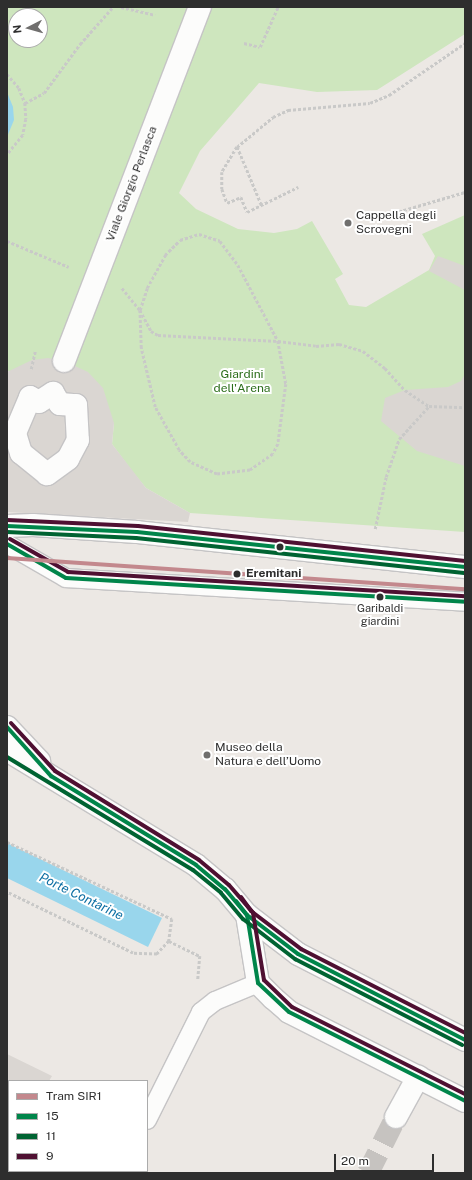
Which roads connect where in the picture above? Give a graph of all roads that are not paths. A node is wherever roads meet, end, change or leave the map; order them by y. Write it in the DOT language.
graph roads {
  1 [pos="200,7"];
  2 [pos="64,360"];
  3 [pos="7,526"];
  4 [pos="7,544"];
  5 [pos="465,567"];
  6 [pos="465,602"];
  7 [pos="7,727"];
  8 [pos="7,750"];
  9 [pos="51,776"];
  10 [pos="247,915"];
  11 [pos="258,983"];
  12 [pos="465,1040"];
  13 [pos="418,1077"];
  14 [pos="465,1101"];
  15 [pos="396,1117"];
  16 [pos="148,1118"];
  1 -- 2 [label="street, Viale Giorgio Perlasca"];
  3 -- 5 [label="street"];
  4 -- 6 [label="lane"];
  7 -- 9 [label="street"];
  8 -- 9 [label="street"];
  9 -- 10 [label="street"];
  10 -- 11 [label="street"];
  10 -- 12 [label="street"];
  11 -- 13 [label="street"];
  11 -- 16 [label="lane"];
  13 -- 14 [label="street"];
  13 -- 15 [label="street"];
}
